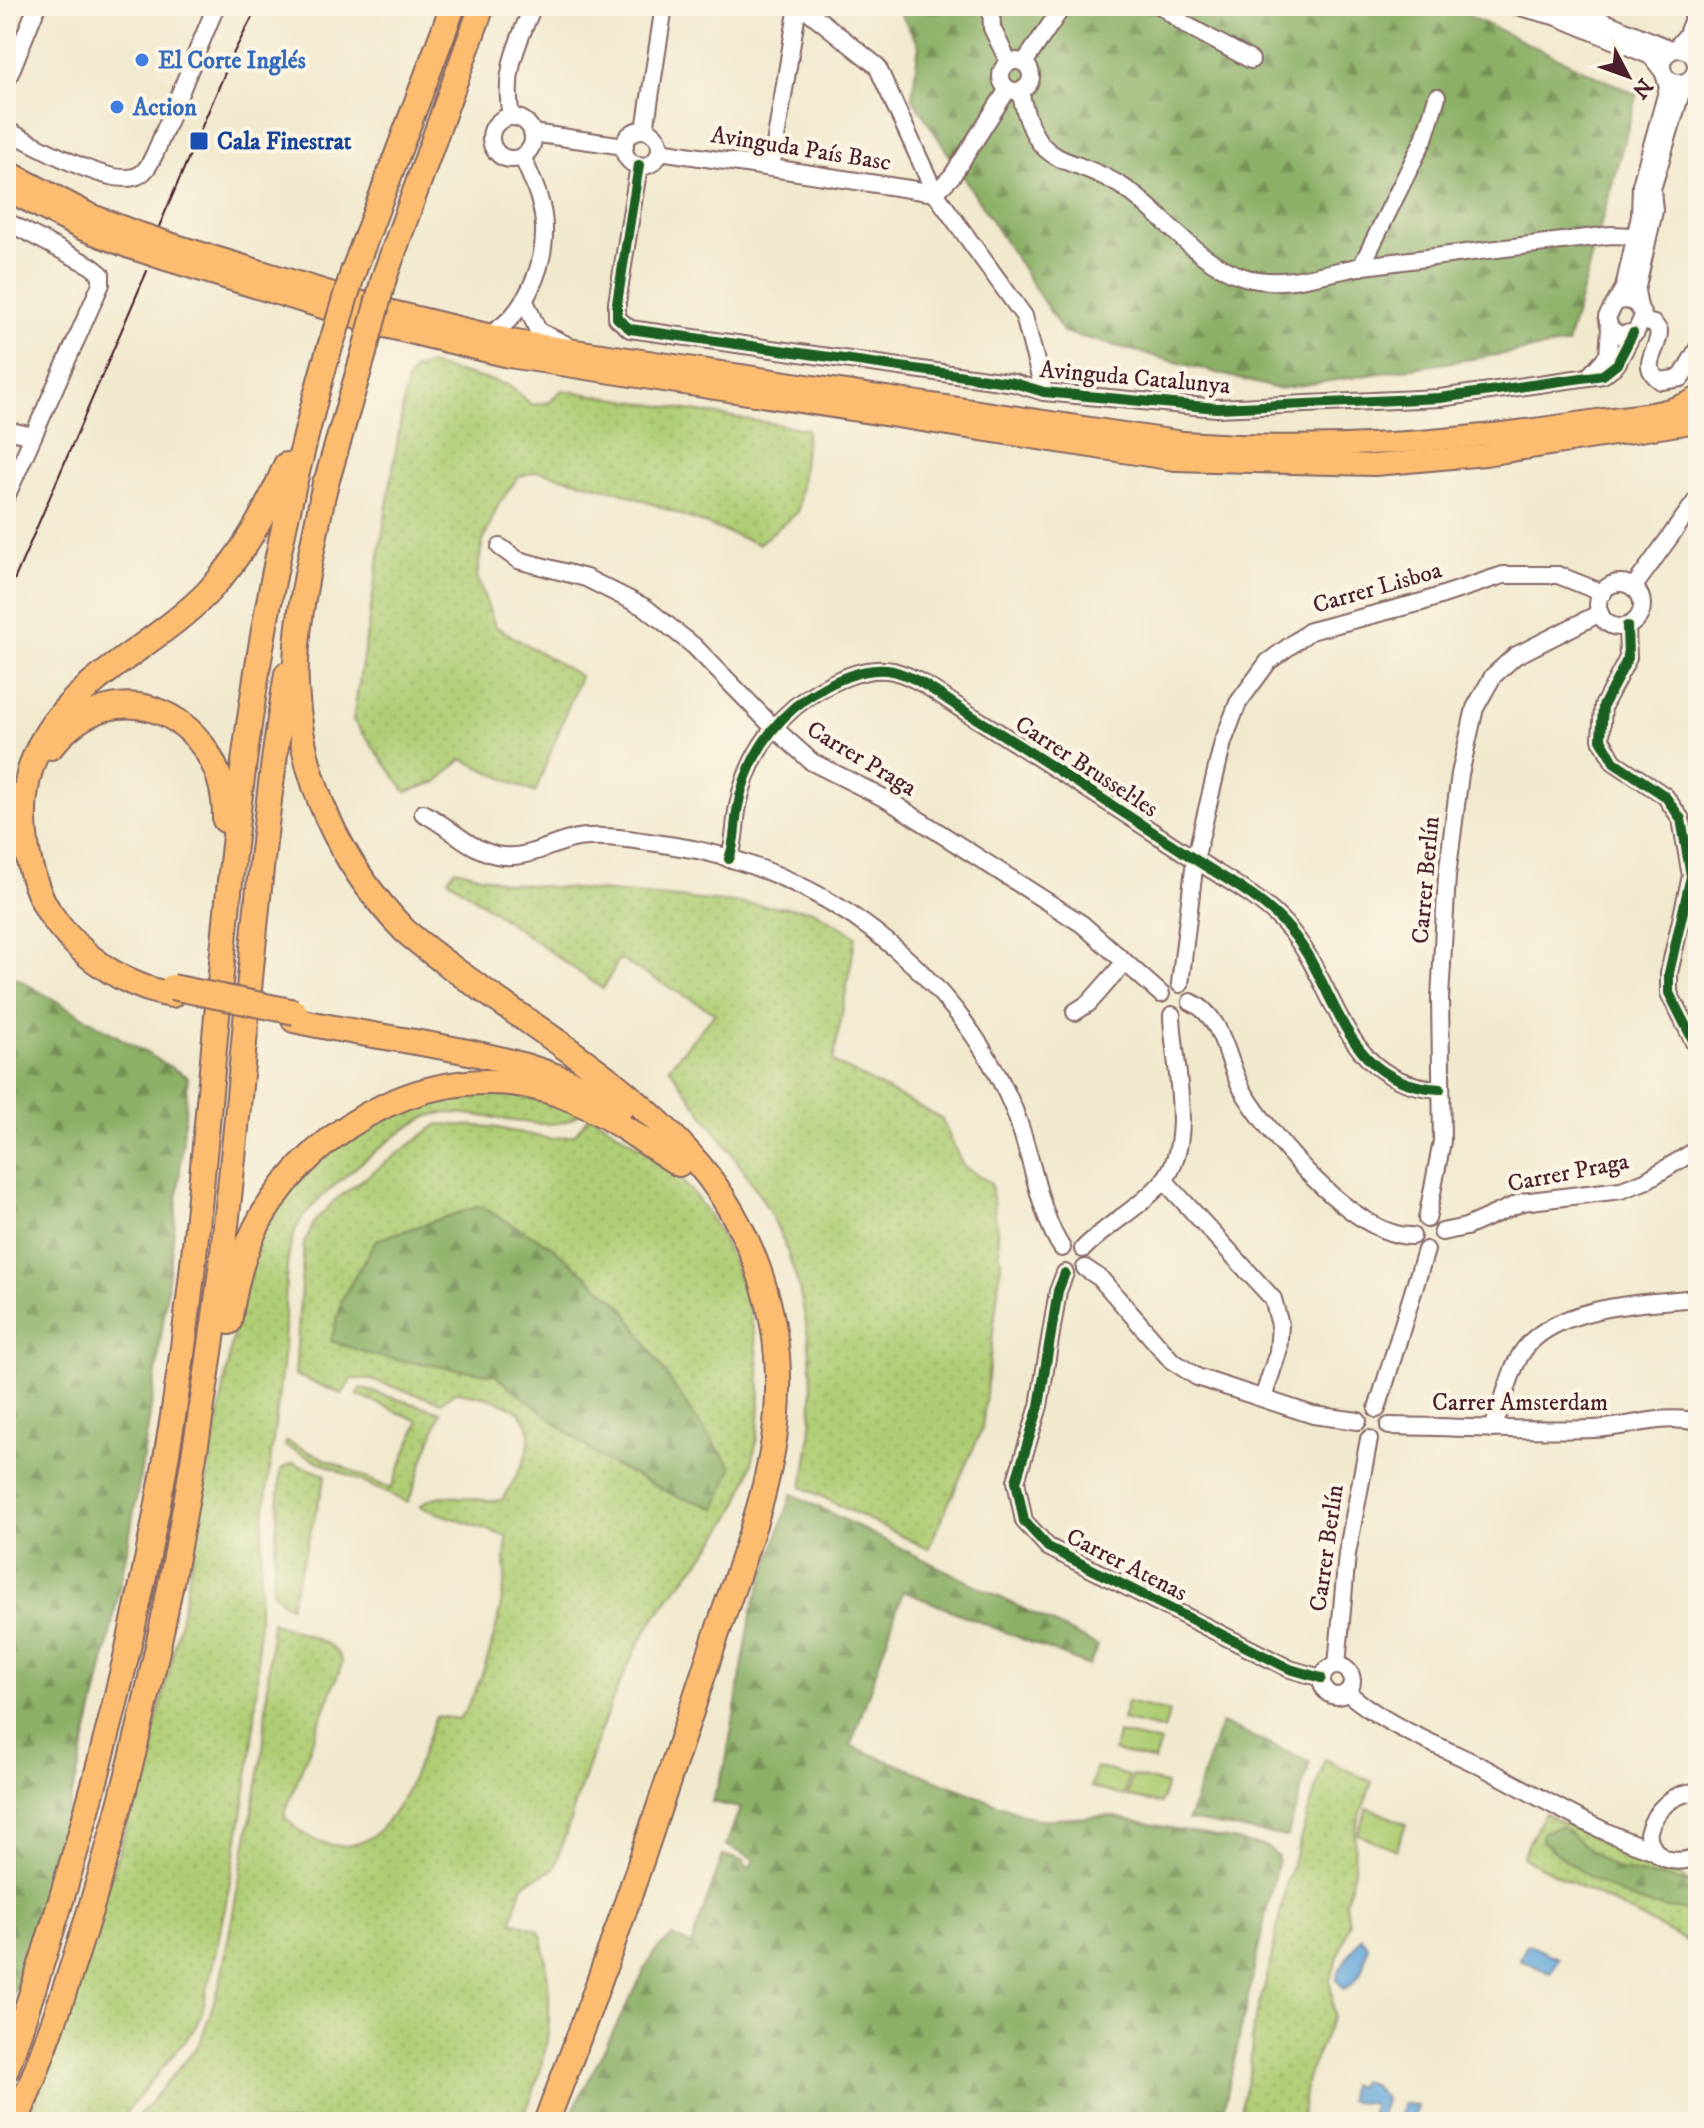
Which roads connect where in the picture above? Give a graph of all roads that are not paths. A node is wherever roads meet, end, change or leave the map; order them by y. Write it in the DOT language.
graph roads {
  1 [pos="37,6"];
  2 [pos="216,6"];
  3 [pos="453,6"];
  4 [pos="482,6"];
  5 [pos="533,6"];
  6 [pos="664,6"];
  7 [pos="800,6"];
  8 [pos="991,6"];
  9 [pos="1063,6"];
  10 [pos="1161,6"];
  11 [pos="1516,6"];
  12 [pos="1566,6"];
  13 [pos="1698,7"];
  14 [pos="1698,41"];
  15 [pos="1674,50"];
  16 [pos="1251,60"];
  17 [pos="1695,61"];
  18 [pos="1017,63"];
  19 [pos="1663,73"];
  20 [pos="1688,81"];
  21 [pos="6,83"];
  22 [pos="1014,90"];
  23 [pos="1437,97"];
  24 [pos="6,117"];
  25 [pos="511,117"];
  26 [pos="6,130"];
  27 [pos="645,130"];
  28 [pos="532,133"];
  29 [pos="31,141"];
  30 [pos="625,146"];
  31 [pos="660,151"];
  32 [pos="522,156"];
  33 [pos="639,165"];
  34 [pos="771,168"];
  35 [pos="6,170"];
  36 [pos="6,190"];
  37 [pos="935,193"];
  38 [pos="6,221"];
  39 [pos="1635,236"];
  40 [pos="131,239"];
  41 [pos="170,252"];
  42 [pos="1361,267"];
  43 [pos="525,301"];
  44 [pos="1616,302"];
  45 [pos="1638,320"];
  46 [pos="1610,328"];
  47 [pos="488,335"];
  48 [pos="1698,348"];
  49 [pos="584,353"];
  50 [pos="325,361"];
  51 [pos="1589,376"];
  52 [pos="1044,392"];
  53 [pos="1698,397"];
  54 [pos="1698,422"];
  55 [pos="6,430"];
  56 [pos="33,436"];
  57 [pos="325,483"];
  58 [pos="6,497"];
  59 [pos="1698,498"];
  60 [pos="500,547"];
  61 [pos="1633,588"];
  62 [pos="1603,593"];
  63 [pos="1600,613"];
  64 [pos="1627,626"];
  65 [pos="774,728"];
  66 [pos="423,813"];
  67 [pos="729,859"];
  68 [pos="1195,860"];
  69 [pos="230,886"];
  70 [pos="1125,962"];
  71 [pos="1180,984"];
  72 [pos="172,991"];
  73 [pos="1161,994"];
  74 [pos="1191,1002"];
  75 [pos="1075,1012"];
  76 [pos="1172,1015"];
  77 [pos="294,1016"];
  78 [pos="1698,1050"];
  79 [pos="1440,1089"];
  80 [pos="671,1136"];
  81 [pos="1698,1149"];
  82 [pos="679,1164"];
  83 [pos="1164,1180"];
  84 [pos="1427,1219"];
  85 [pos="1442,1232"];
  86 [pos="1412,1236"];
  87 [pos="1062,1248"];
  88 [pos="1083,1249"];
  89 [pos="1426,1250"];
  90 [pos="1085,1268"];
  91 [pos="1065,1273"];
  92 [pos="1698,1298"];
  93 [pos="1263,1398"];
  94 [pos="1377,1409"];
  95 [pos="1358,1421"];
  96 [pos="1698,1422"];
  97 [pos="1389,1426"];
  98 [pos="1492,1429"];
  99 [pos="1369,1439"];
  100 [pos="1337,1665"];
  101 [pos="1321,1678"];
  102 [pos="1347,1692"];
  103 [pos="123,1792"];
  104 [pos="1698,1792"];
  105 [pos="1652,1850"];
  106 [pos="1696,1858"];
  107 [pos="6,2070"];
  108 [pos="16,2122"];
  109 [pos="533,2122"];
  110 [pos="546,2122"];
  1 -- 21 [label="street"];
  2 -- 29 [label="street"];
  3 -- 50 [label="highway, bridge"];
  4 -- 57 [label="highway, bridge"];
  5 -- 25 [label="street"];
  6 -- 27 [label="street"];
  7 -- 34 [label="street"];
  7 -- 37 [label="street"];
  8 -- 18 [label="street"];
  9 -- 18 [label="street"];
  10 -- 16 [label="street"];
  11 -- 19 [label="street"];
  12 -- 15 [label="street"];
  13 -- 15 [label="street"];
  14 -- 17 [label="street"];
  15 -- 17 [label="street"];
  15 -- 19 [label="street"];
  17 -- 20 [label="street"];
  18 -- 22 [label="street"];
  18 -- 22 [label="street"];
  19 -- 20 [label="street"];
  19 -- 39 [label="street"];
  20 -- 45 [label="street"];
  22 -- 37 [label="street"];
  22 -- 42 [label="street"];
  23 -- 42 [label="street"];
  24 -- 29 [label="street"];
  25 -- 28 [label="street"];
  25 -- 32 [label="street"];
  26 -- 29 [label="street"];
  27 -- 30 [label="street"];
  27 -- 31 [label="street"];
  28 -- 30 [label="street"];
  28 -- 32 [label="street"];
  30 -- 33 [label="street"];
  31 -- 33 [label="street"];
  31 -- 34 [label="street, Avinguda País Basc"];
  32 -- 43 [label="street"];
  33 -- 52 [label="street, Avinguda Catalunya"];
  34 -- 37 [label="street, Avinguda País Basc"];
  35 -- 40 [label="main road"];
  36 -- 40 [label="main road"];
  37 -- 52 [label="street"];
  38 -- 56 [label="street"];
  39 -- 42 [label="street"];
  39 -- 44 [label="street"];
  40 -- 41 [label="main road, bridge"];
  41 -- 47 [label="main road"];
  41 -- 54 [label="main road"];
  43 -- 47 [label="street"];
  43 -- 49 [label="street"];
  44 -- 45 [label="street"];
  44 -- 46 [label="street"];
  45 -- 46 [label="street"];
  45 -- 48 [label="street"];
  45 -- 51 [label="street, Avinguda Catalunya"];
  46 -- 51 [label="street"];
  47 -- 49 [label="main road"];
  49 -- 53 [label="main road"];
  50 -- 69 [label="highway"];
  50 -- 72 [label="highway"];
  51 -- 52 [label="street, Avinguda Catalunya"];
  55 -- 56 [label="street"];
  56 -- 58 [label="street"];
  57 -- 80 [label="highway"];
  57 -- 103 [label="highway"];
  59 -- 61 [label="street"];
  60 -- 65 [label="street, Carrer Praga"];
  61 -- 62 [label="street"];
  61 -- 64 [label="street"];
  62 -- 63 [label="street"];
  62 -- 68 [label="street, Carrer Lisboa"];
  63 -- 64 [label="street"];
  63 -- 79 [label="street, Carrer Berlín"];
  64 -- 78 [label="street"];
  65 -- 67 [label="street, Carrer Brussel·les"];
  65 -- 68 [label="street, Carrer Brussel·les"];
  65 -- 70 [label="street, Carrer Praga"];
  66 -- 67 [label="street"];
  67 -- 87 [label="street"];
  68 -- 71 [label="street, Carrer Lisboa"];
  68 -- 79 [label="street, Carrer Brussel·les"];
  69 -- 72 [label="highway"];
  69 -- 107 [label="highway"];
  70 -- 73 [label="street, Carrer Praga"];
  70 -- 75 [label="street"];
  71 -- 73 [label="street"];
  71 -- 74 [label="street"];
  72 -- 77 [label="highway, bridge"];
  73 -- 76 [label="street"];
  74 -- 76 [label="street"];
  74 -- 86 [label="street"];
  76 -- 83 [label="street"];
  77 -- 80 [label="highway"];
  77 -- 82 [label="highway"];
  79 -- 84 [label="street, Carrer Berlín"];
  80 -- 110 [label="highway"];
  81 -- 85 [label="street, Carrer Praga"];
  82 -- 103 [label="highway"];
  82 -- 109 [label="highway"];
  83 -- 88 [label="street"];
  83 -- 93 [label="street"];
  84 -- 85 [label="street"];
  84 -- 86 [label="street"];
  85 -- 89 [label="street"];
  86 -- 89 [label="street"];
  87 -- 88 [label="street"];
  87 -- 91 [label="street"];
  88 -- 90 [label="street"];
  89 -- 94 [label="street"];
  90 -- 91 [label="street"];
  90 -- 93 [label="street"];
  91 -- 101 [label="street, Carrer Atenas"];
  92 -- 98 [label="street"];
  93 -- 95 [label="street"];
  94 -- 95 [label="street"];
  94 -- 97 [label="street"];
  95 -- 99 [label="street"];
  96 -- 98 [label="street, Carrer Amsterdam"];
  97 -- 98 [label="street, Carrer Amsterdam"];
  97 -- 99 [label="street"];
  99 -- 100 [label="street, Carrer Berlín"];
  100 -- 101 [label="street"];
  100 -- 102 [label="street"];
  101 -- 102 [label="street"];
  102 -- 105 [label="street"];
  103 -- 108 [label="highway"];
  104 -- 105 [label="street"];
  105 -- 106 [label="street"];
}
